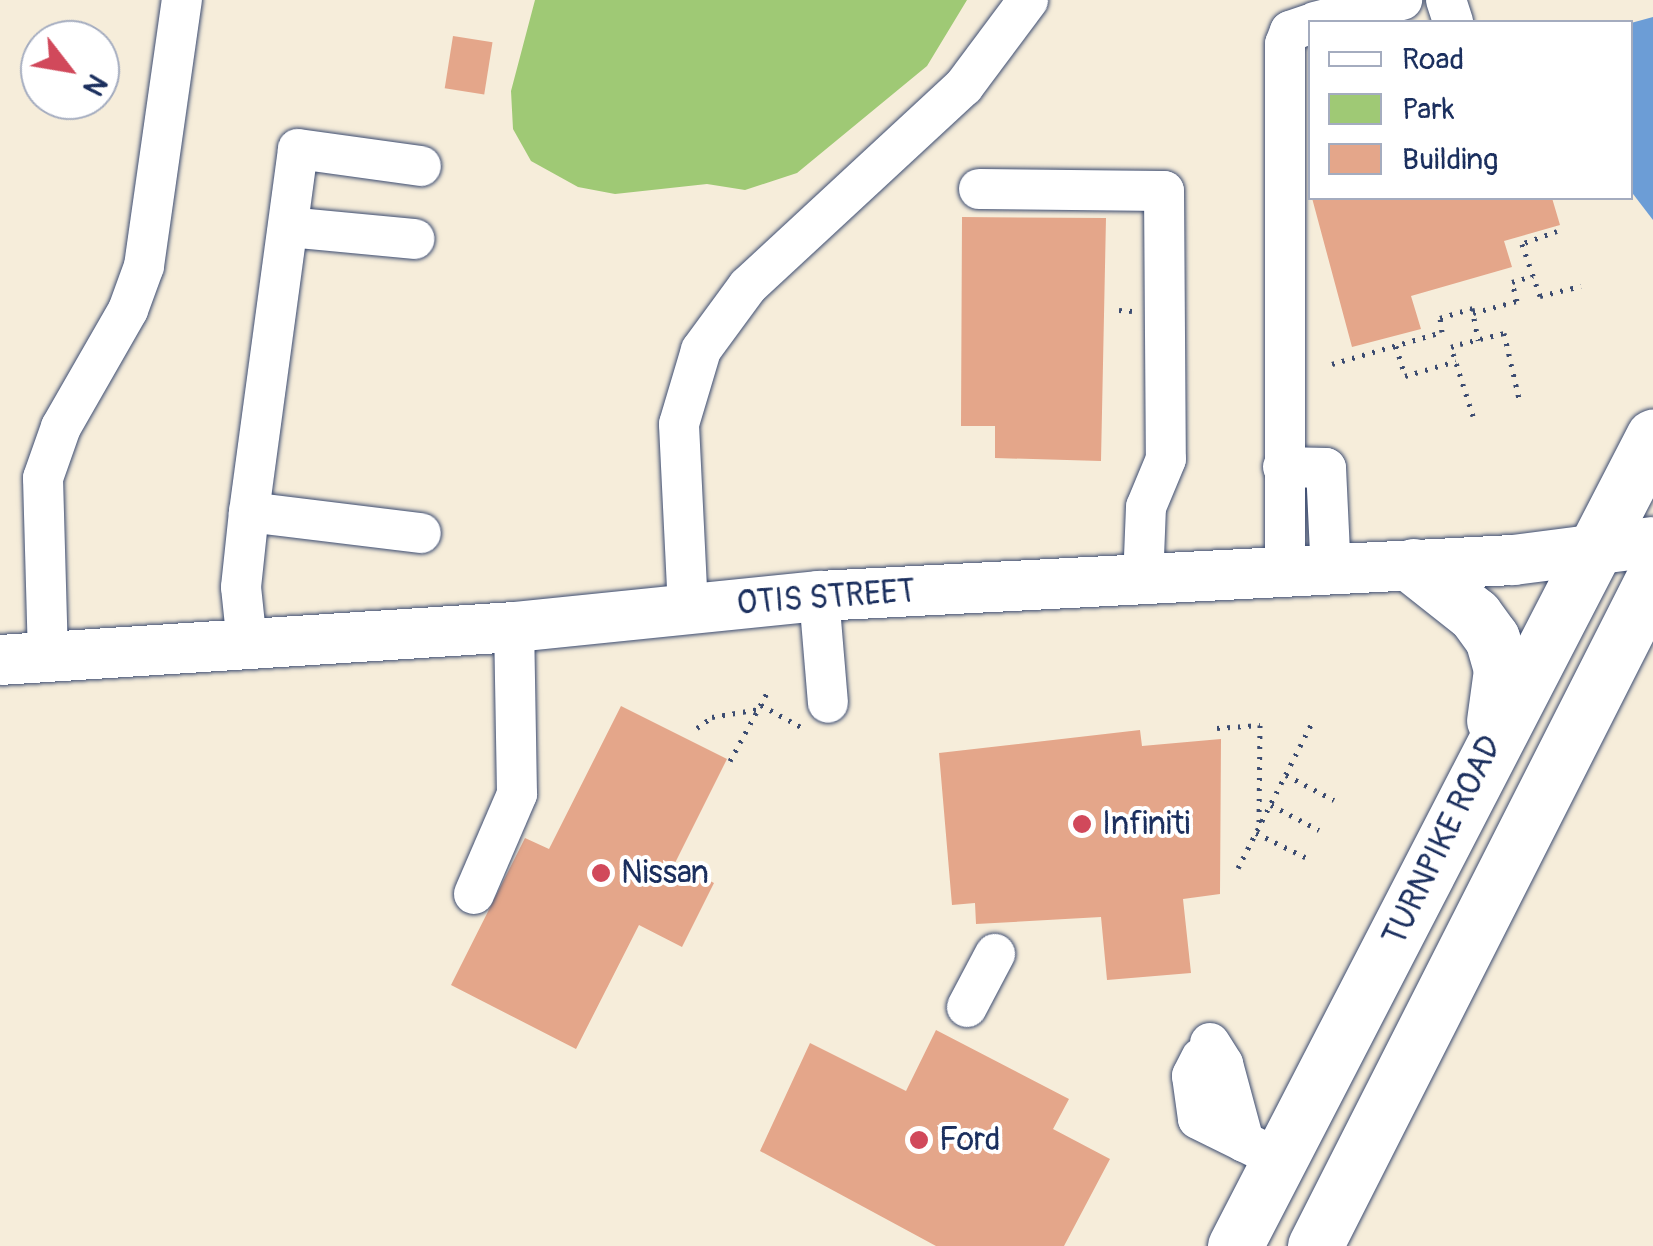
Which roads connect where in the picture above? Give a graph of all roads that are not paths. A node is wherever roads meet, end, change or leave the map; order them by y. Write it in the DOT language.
graph roads {
  1 [pos="182,0"];
  2 [pos="1028,0"];
  3 [pos="1402,0"];
  4 [pos="1325,20"];
  5 [pos="1308,26"];
  6 [pos="1300,122"];
  7 [pos="421,166"];
  8 [pos="979,189"];
  9 [pos="288,227"];
  10 [pos="414,240"];
  11 [pos="1653,436"];
  12 [pos="1283,467"];
  13 [pos="249,512"];
  14 [pos="421,533"];
  15 [pos="1653,542"];
  16 [pos="1592,550"];
  17 [pos="1413,566"];
  18 [pos="1308,574"];
  19 [pos="1653,579"];
  20 [pos="1143,583"];
  21 [pos="818,596"];
  22 [pos="688,609"];
  23 [pos="514,627"];
  24 [pos="246,644"];
  25 [pos="24,658"];
  26 [pos="821,718"];
  27 [pos="1491,743"];
  28 [pos="474,894"];
  29 [pos="995,954"];
  30 [pos="967,1006"];
  31 [pos="1262,1151"];
  32 [pos="1235,1246"];
  33 [pos="1315,1246"];
  1 -- 25 [label="lane"];
  2 -- 22 [label="lane"];
  3 -- 4 [label="lane"];
  5 -- 6 [label="lane"];
  6 -- 12 [label="lane"];
  7 -- 9 [label="lane"];
  8 -- 20 [label="lane"];
  9 -- 10 [label="lane"];
  9 -- 13 [label="lane"];
  11 -- 16 [label="highway, TURNPIKE ROAD"];
  12 -- 18 [label="lane"];
  12 -- 18 [label="lane"];
  13 -- 14 [label="lane"];
  13 -- 24 [label="lane"];
  15 -- 16 [label="main road, OTIS STREET"];
  16 -- 17 [label="main road, OTIS STREET"];
  16 -- 27 [label="highway, TURNPIKE ROAD"];
  17 -- 18 [label="main road, OTIS STREET"];
  17 -- 27 [label="highway"];
  18 -- 20 [label="main road, OTIS STREET"];
  19 -- 33 [label="highway, TURNPIKE ROAD"];
  20 -- 21 [label="main road, OTIS STREET"];
  21 -- 22 [label="main road, OTIS STREET"];
  21 -- 26 [label="lane"];
  22 -- 23 [label="main road, OTIS STREET"];
  23 -- 24 [label="main road, OTIS STREET"];
  23 -- 28 [label="lane"];
  24 -- 25 [label="main road, OTIS STREET"];
  27 -- 31 [label="highway, TURNPIKE ROAD"];
  29 -- 30 [label="lane"];
  31 -- 31 [label="lane"];
  31 -- 32 [label="highway, TURNPIKE ROAD"];
}
